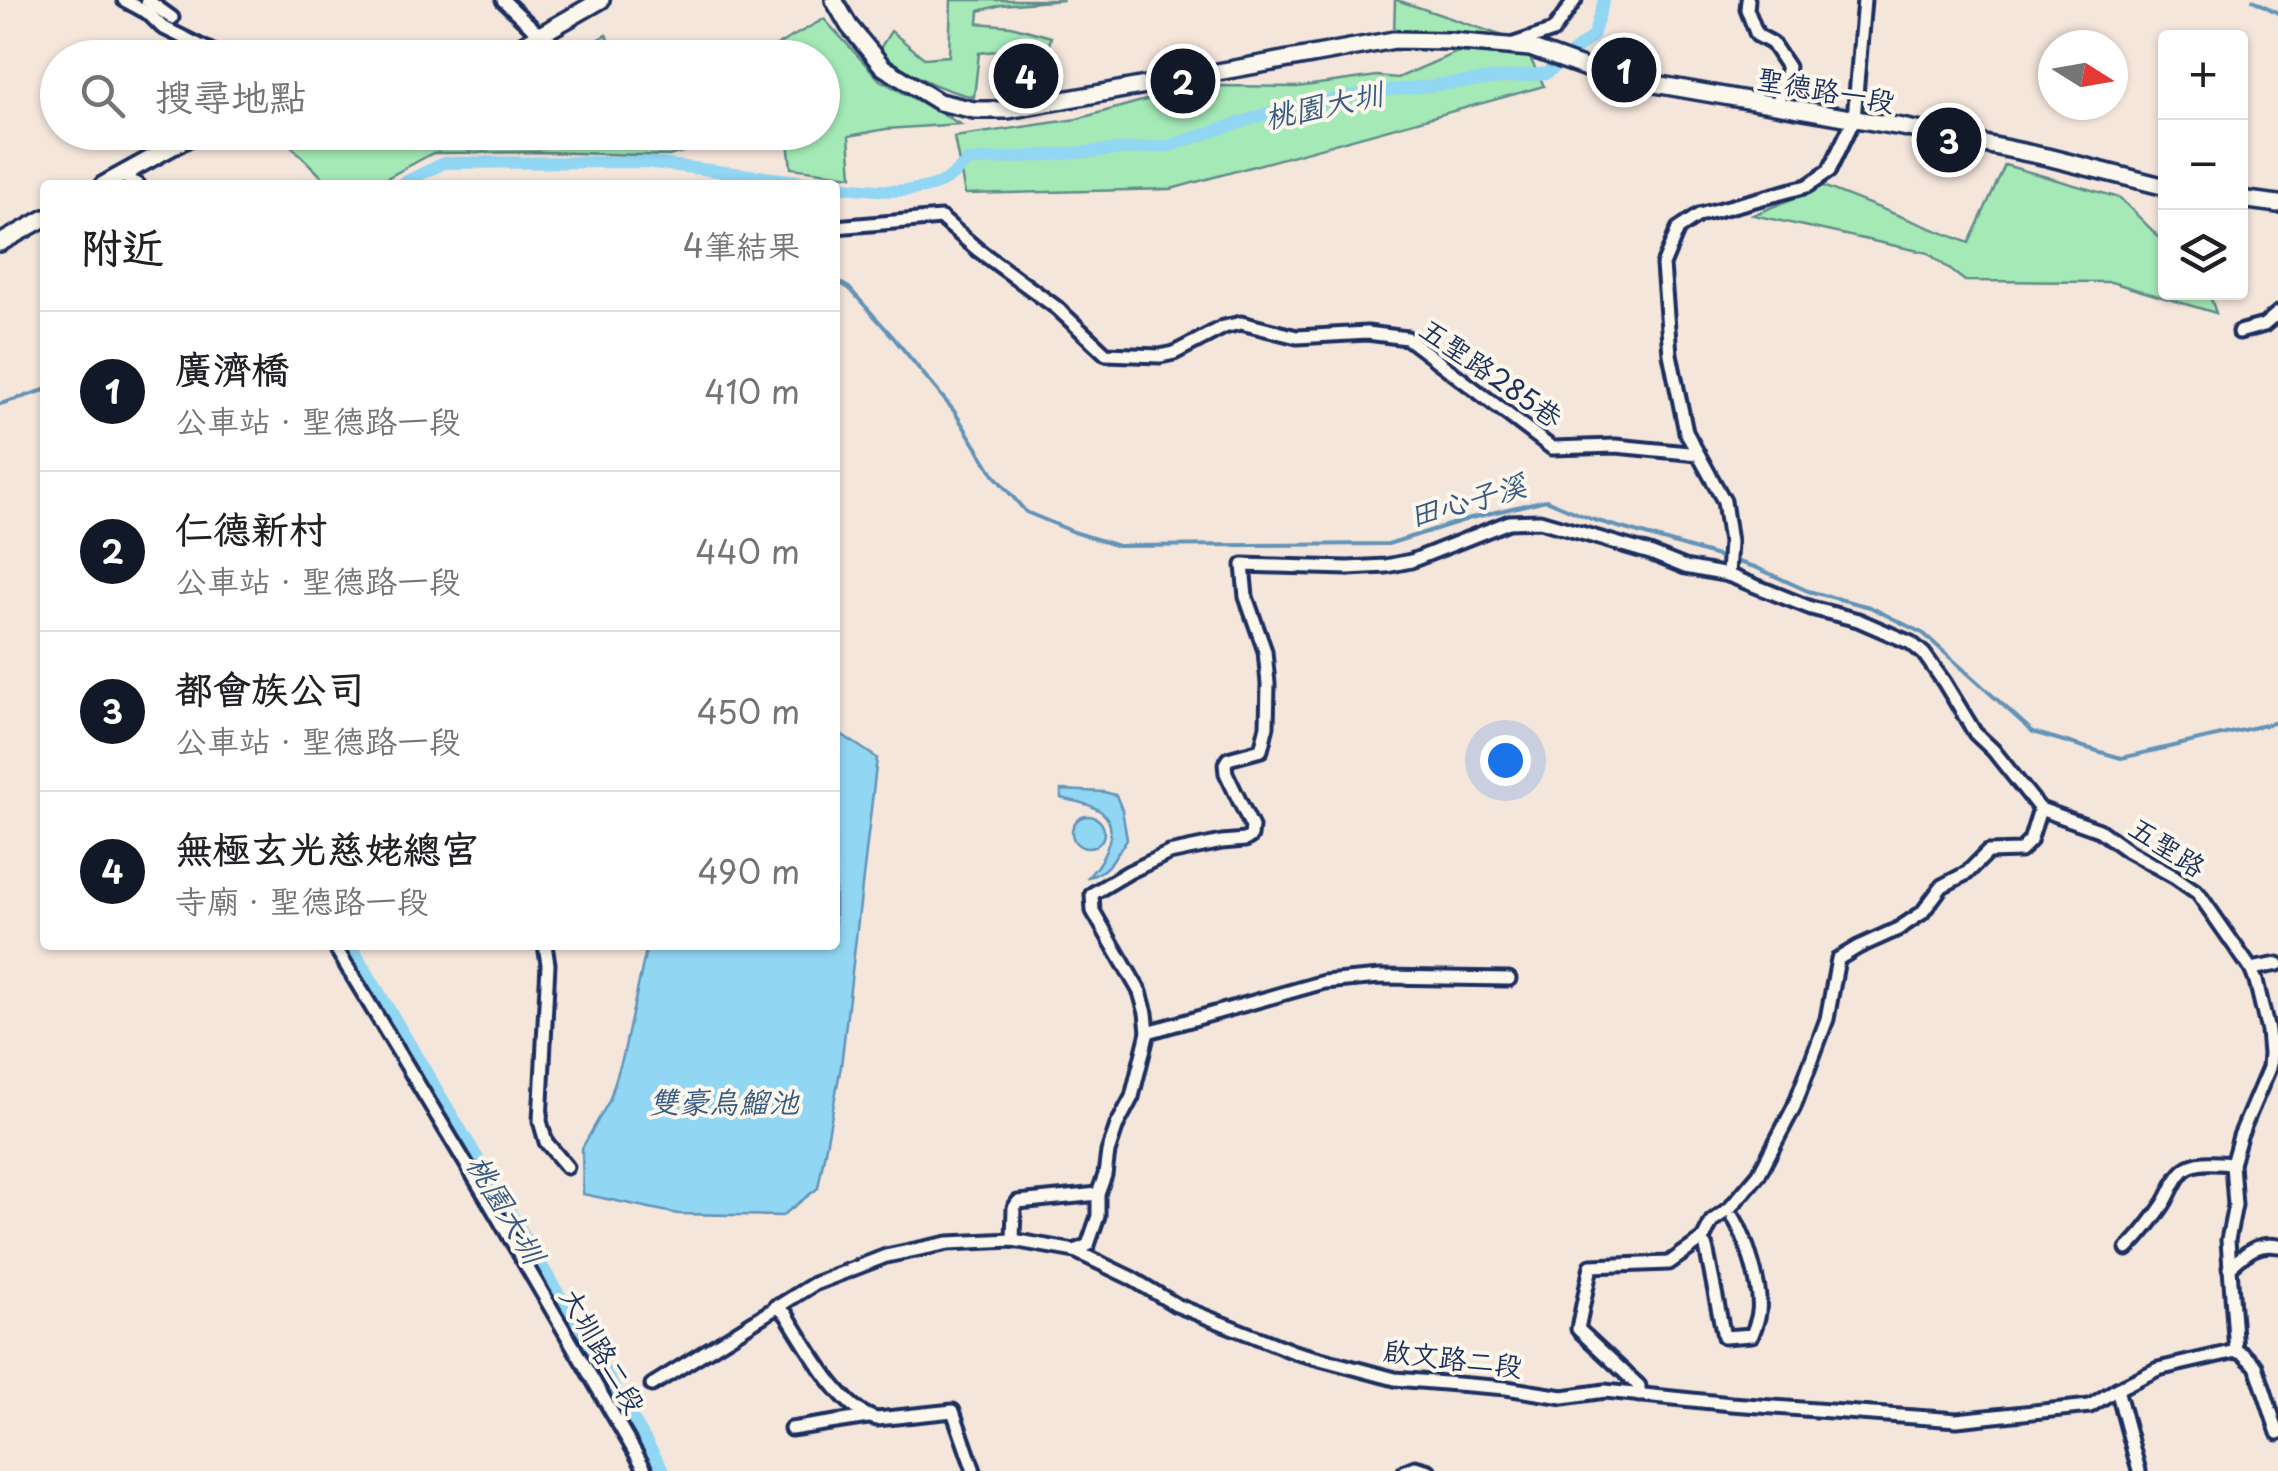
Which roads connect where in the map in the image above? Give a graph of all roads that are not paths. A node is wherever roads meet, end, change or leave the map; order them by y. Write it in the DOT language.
graph roads {
  1 [pos="124,0"];
  2 [pos="147,0"];
  3 [pos="503,0"];
  4 [pos="600,0"];
  5 [pos="834,0"];
  6 [pos="1575,0"];
  7 [pos="1748,0"];
  8 [pos="1864,0"];
  9 [pos="172,18"];
  10 [pos="540,35"];
  11 [pos="188,40"];
  12 [pos="531,40"];
  13 [pos="1507,46"];
  14 [pos="1777,106"];
  15 [pos="1854,119"];
  16 [pos="167,150"];
  17 [pos="122,175"];
  18 [pos="112,180"];
  19 [pos="130,180"];
  20 [pos="2158,185"];
  21 [pos="2248,201"];
  22 [pos="2278,204"];
  23 [pos="40,221"];
  24 [pos="840,227"];
  25 [pos="0,243"];
  26 [pos="2278,314"];
  27 [pos="2239,332"];
  28 [pos="1698,454"];
  29 [pos="1728,574"];
  30 [pos="2040,809"];
  31 [pos="337,950"];
  32 [pos="546,950"];
  33 [pos="2278,964"];
  34 [pos="2251,969"];
  35 [pos="1508,979"];
  36 [pos="1148,1032"];
  37 [pos="2232,1164"];
  38 [pos="568,1166"];
  39 [pos="1098,1194"];
  40 [pos="1734,1218"];
  41 [pos="1013,1240"];
  42 [pos="2278,1246"];
  43 [pos="1706,1247"];
  44 [pos="2127,1249"];
  45 [pos="1075,1250"];
  46 [pos="2230,1268"];
  47 [pos="776,1306"];
  48 [pos="2236,1352"];
  49 [pos="652,1385"];
  50 [pos="2116,1388"];
  51 [pos="1639,1394"];
  52 [pos="868,1417"];
  53 [pos="791,1429"];
  54 [pos="2278,1433"];
  55 [pos="646,1471"];
  56 [pos="974,1471"];
  57 [pos="1404,1471"];
  58 [pos="1429,1471"];
  59 [pos="2140,1471"];
  1 -- 11 [label="street"];
  2 -- 9 [label="street"];
  3 -- 10 [label="street"];
  4 -- 10 [label="street"];
  5 -- 13 [label="street"];
  6 -- 13 [label="street"];
  7 -- 14 [label="street"];
  8 -- 15 [label="street"];
  10 -- 12 [label="street"];
  13 -- 14 [label="street, 聖德路一段"];
  14 -- 15 [label="street, 聖德路一段"];
  15 -- 20 [label="street, 聖德路一段"];
  15 -- 28 [label="street"];
  16 -- 17 [label="street"];
  17 -- 18 [label="street"];
  17 -- 19 [label="street"];
  21 -- 22 [label="street"];
  23 -- 25 [label="street"];
  24 -- 28 [label="street, 五聖路285巷"];
  26 -- 27 [label="street"];
  28 -- 29 [label="street"];
  29 -- 30 [label="street"];
  29 -- 36 [label="street"];
  30 -- 34 [label="street, 五聖路"];
  30 -- 51 [label="street"];
  31 -- 55 [label="street, 大圳路二段"];
  32 -- 38 [label="street"];
  33 -- 34 [label="street"];
  34 -- 37 [label="street, 五聖路"];
  35 -- 36 [label="street"];
  36 -- 39 [label="street"];
  37 -- 44 [label="street"];
  37 -- 46 [label="street, 五聖路"];
  39 -- 41 [label="street"];
  39 -- 45 [label="street"];
  40 -- 43 [label="street"];
  41 -- 45 [label="street, 啟文路二段"];
  41 -- 47 [label="street, 啟文路二段"];
  42 -- 46 [label="street"];
  45 -- 51 [label="street, 啟文路二段"];
  46 -- 48 [label="street, 五聖路"];
  47 -- 49 [label="street, 啟文路二段"];
  47 -- 52 [label="street"];
  48 -- 50 [label="street, 啟文路二段"];
  48 -- 54 [label="street"];
  50 -- 51 [label="street, 啟文路二段"];
  50 -- 59 [label="street"];
  52 -- 53 [label="street"];
  52 -- 56 [label="street"];
  57 -- 58 [label="street"];
}
